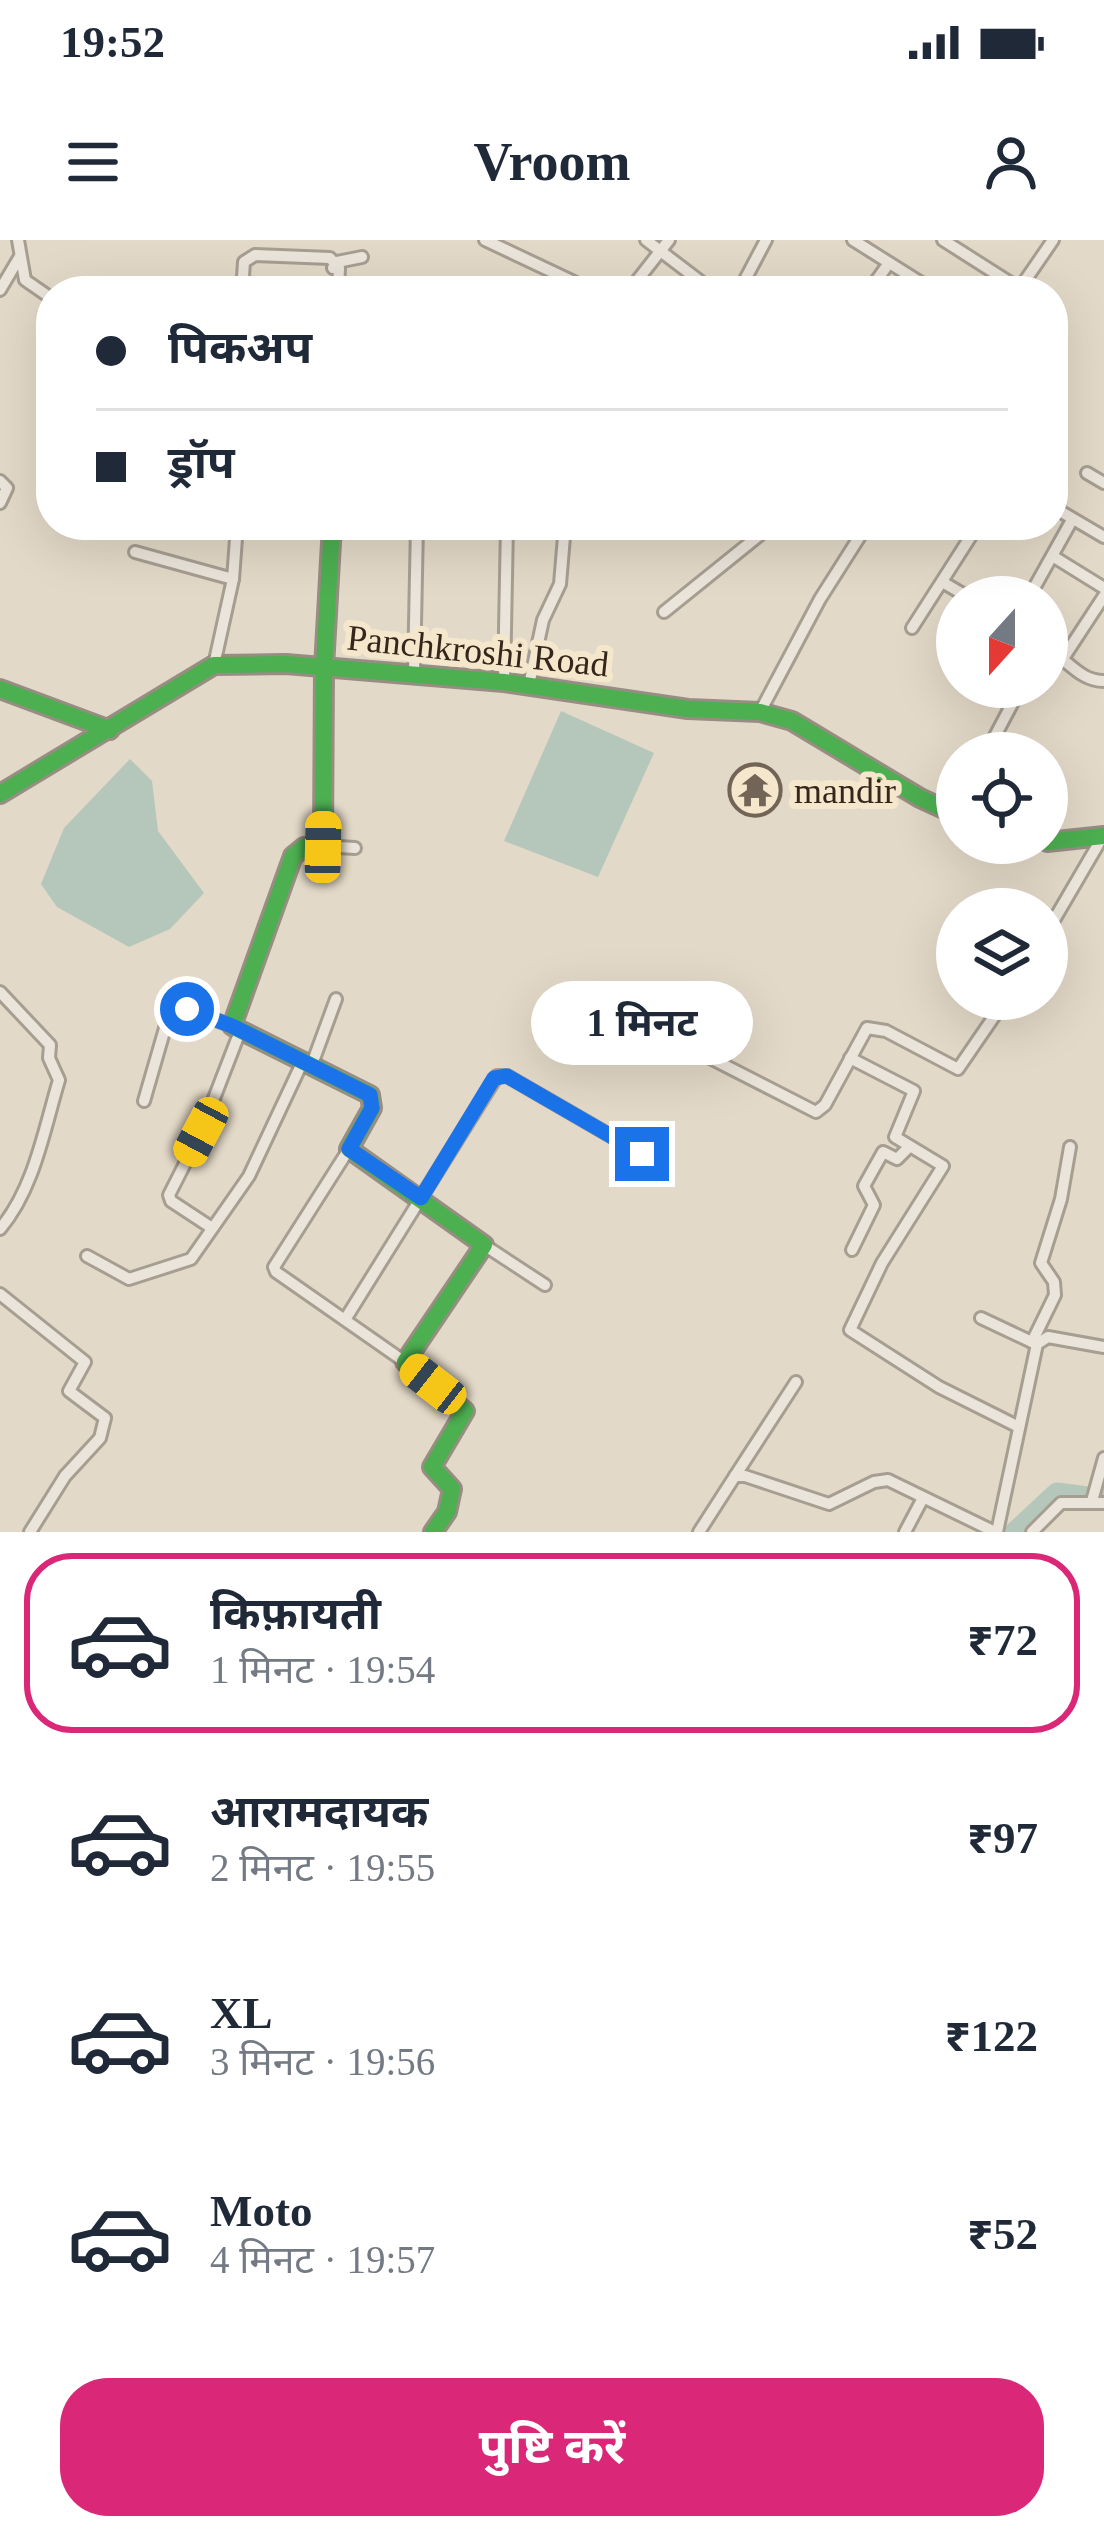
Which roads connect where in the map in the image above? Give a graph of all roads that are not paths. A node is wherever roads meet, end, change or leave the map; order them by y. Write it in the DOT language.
graph roads {
  1 [pos="18,240"];
  2 [pos="272,240"];
  3 [pos="485,240"];
  4 [pos="646,240"];
  5 [pos="766,240"];
  6 [pos="853,240"];
  7 [pos="943,240"];
  8 [pos="1053,240"];
  9 [pos="665,246"];
  10 [pos="267,256"];
  11 [pos="362,257"];
  12 [pos="19,258"];
  13 [pos="889,263"];
  14 [pos="335,265"];
  15 [pos="243,276"];
  16 [pos="336,276"];
  17 [pos="561,276"];
  18 [pos="641,276"];
  19 [pos="697,276"];
  20 [pos="747,276"];
  21 [pos="880,276"];
  22 [pos="910,276"];
  23 [pos="998,276"];
  24 [pos="1029,276"];
  25 [pos="36,288"];
  26 [pos="0,290"];
  27 [pos="1087,473"];
  28 [pos="0,481"];
  29 [pos="1104,483"];
  30 [pos="0,503"];
  31 [pos="1068,517"];
  32 [pos="1072,520"];
  33 [pos="1068,528"];
  34 [pos="1104,537"];
  35 [pos="236,540"];
  36 [pos="331,540"];
  37 [pos="417,540"];
  38 [pos="507,540"];
  39 [pos="564,540"];
  40 [pos="753,540"];
  41 [pos="857,540"];
  42 [pos="969,540"];
  43 [pos="1062,540"];
  44 [pos="135,552"];
  45 [pos="1054,557"];
  46 [pos="948,576"];
  47 [pos="1043,576"];
  48 [pos="233,579"];
  49 [pos="1104,592"];
  50 [pos="936,594"];
  51 [pos="664,612"];
  52 [pos="912,628"];
  53 [pos="1068,650"];
  54 [pos="1068,661"];
  55 [pos="214,664"];
  56 [pos="324,667"];
  57 [pos="414,674"];
  58 [pos="1104,681"];
  59 [pos="504,682"];
  60 [pos="530,685"];
  61 [pos="0,689"];
  62 [pos="760,712"];
  63 [pos="110,730"];
  64 [pos="0,794"];
  65 [pos="936,805"];
  66 [pos="1104,836"];
  67 [pos="1068,840"];
  68 [pos="323,847"];
  69 [pos="355,848"];
  70 [pos="1068,897"];
  71 [pos="0,992"];
  72 [pos="336,999"];
  73 [pos="632,1018"];
  74 [pos="992,1020"];
  75 [pos="236,1030"];
  76 [pos="850,1058"];
  77 [pos="306,1065"];
  78 [pos="144,1101"];
  79 [pos="1070,1147"];
  80 [pos="908,1148"];
  81 [pos="349,1149"];
  82 [pos="642,1154"];
  83 [pos="421,1198"];
  84 [pos="212,1228"];
  85 [pos="0,1229"];
  86 [pos="484,1245"];
  87 [pos="852,1250"];
  88 [pos="87,1256"];
  89 [pos="545,1285"];
  90 [pos="0,1294"];
  91 [pos="346,1318"];
  92 [pos="980,1318"];
  93 [pos="1034,1343"];
  94 [pos="1104,1348"];
  95 [pos="405,1362"];
  96 [pos="796,1382"];
  97 [pos="1019,1427"];
  98 [pos="1104,1458"];
  99 [pos="735,1477"];
  100 [pos="923,1498"];
  101 [pos="1095,1499"];
  102 [pos="30,1532"];
  103 [pos="433,1532"];
  104 [pos="700,1532"];
  105 [pos="905,1532"];
  106 [pos="996,1532"];
  107 [pos="1032,1532"];
  1 -- 12 [label="street"];
  2 -- 10 [label="street"];
  3 -- 17 [label="street"];
  4 -- 9 [label="street"];
  5 -- 20 [label="street"];
  6 -- 13 [label="street"];
  7 -- 23 [label="street"];
  8 -- 24 [label="street"];
  9 -- 18 [label="street"];
  9 -- 19 [label="street"];
  10 -- 14 [label="street"];
  10 -- 15 [label="street"];
  11 -- 14 [label="street"];
  12 -- 25 [label="street"];
  12 -- 26 [label="street"];
  13 -- 21 [label="street"];
  13 -- 22 [label="street"];
  14 -- 16 [label="street"];
  27 -- 29 [label="street"];
  28 -- 30 [label="street"];
  31 -- 32 [label="street"];
  32 -- 33 [label="street"];
  32 -- 34 [label="street"];
  35 -- 48 [label="street"];
  36 -- 56 [label="street"];
  37 -- 57 [label="street"];
  38 -- 59 [label="street"];
  39 -- 60 [label="street"];
  40 -- 51 [label="street"];
  41 -- 62 [label="street"];
  42 -- 46 [label="street"];
  43 -- 45 [label="street"];
  44 -- 48 [label="street"];
  45 -- 47 [label="street"];
  45 -- 49 [label="street"];
  48 -- 55 [label="street"];
  49 -- 53 [label="street"];
  50 -- 52 [label="street"];
  54 -- 58 [label="street"];
  55 -- 56 [label="street, Panchkroshi Road"];
  55 -- 63 [label="street"];
  56 -- 57 [label="street, Panchkroshi Road"];
  56 -- 68 [label="street"];
  57 -- 59 [label="street, Panchkroshi Road"];
  59 -- 60 [label="street, Panchkroshi Road"];
  60 -- 62 [label="street, Panchkroshi Road"];
  61 -- 63 [label="street"];
  62 -- 65 [label="street, Panchkroshi Road"];
  63 -- 64 [label="street"];
  66 -- 67 [label="street"];
  66 -- 70 [label="street"];
  68 -- 69 [label="street"];
  68 -- 75 [label="street"];
  71 -- 85 [label="street"];
  72 -- 77 [label="street"];
  73 -- 76 [label="street"];
  74 -- 76 [label="street"];
  75 -- 77 [label="street"];
  75 -- 78 [label="street"];
  75 -- 84 [label="street"];
  76 -- 80 [label="street"];
  77 -- 81 [label="street"];
  77 -- 84 [label="street"];
  79 -- 93 [label="street"];
  80 -- 87 [label="street"];
  80 -- 97 [label="street"];
  81 -- 83 [label="street"];
  81 -- 91 [label="street"];
  82 -- 83 [label="street"];
  83 -- 86 [label="street"];
  83 -- 91 [label="street"];
  84 -- 88 [label="street"];
  86 -- 89 [label="street"];
  86 -- 95 [label="street"];
  90 -- 102 [label="street"];
  91 -- 95 [label="street"];
  92 -- 93 [label="street"];
  93 -- 94 [label="street"];
  93 -- 97 [label="street"];
  95 -- 103 [label="street"];
  96 -- 99 [label="street"];
  97 -- 106 [label="street"];
  98 -- 101 [label="street"];
  99 -- 100 [label="street"];
  99 -- 104 [label="street"];
  100 -- 105 [label="street"];
  100 -- 106 [label="street"];
  101 -- 107 [label="street"];
}
